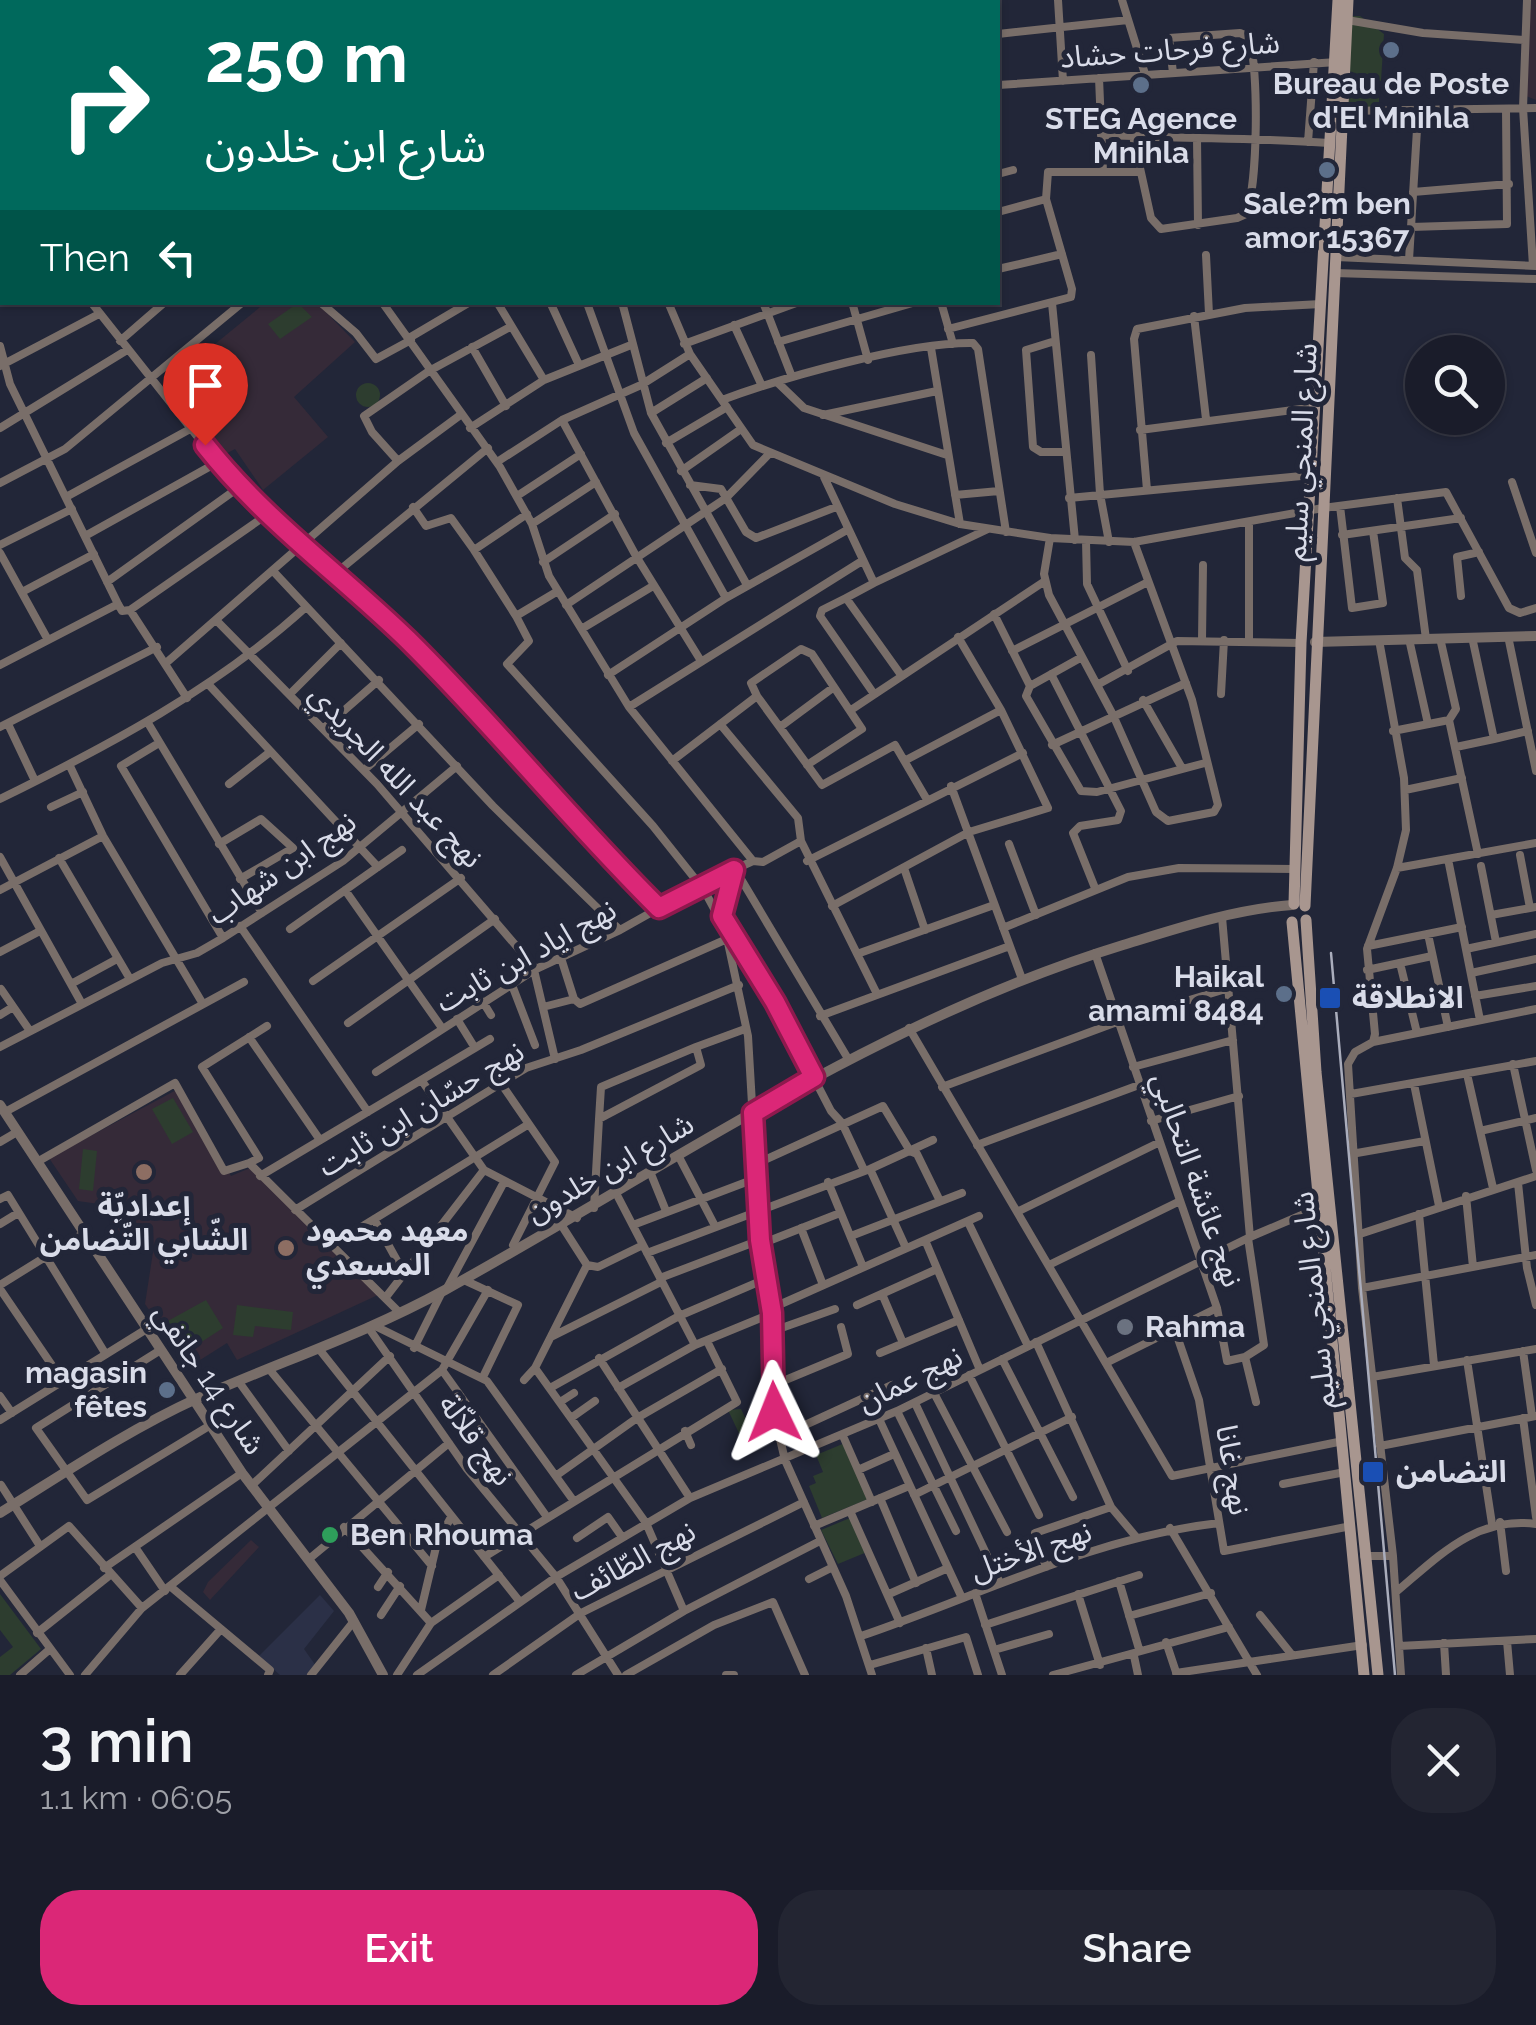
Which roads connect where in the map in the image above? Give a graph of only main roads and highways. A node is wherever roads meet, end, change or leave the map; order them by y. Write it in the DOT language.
graph roads {
  1 [pos="1338,0"];
  2 [pos="1348,0"];
  3 [pos="1340,62"];
  4 [pos="1317,509"];
  5 [pos="1296,912"];
  6 [pos="1325,1220"];
  7 [pos="1364,1675"];
  8 [pos="1378,1675"];
  1 -- 3 [label="main road, شارع المنجي سليم"];
  2 -- 3 [label="main road, شارع المنجي سليم"];
  3 -- 4 [label="main road, شارع المنجي سليم"];
  3 -- 4 [label="main road, شارع المنجي سليم"];
  4 -- 5 [label="main road, شارع المنجي سليم"];
  4 -- 5 [label="main road, شارع المنجي سليم"];
  5 -- 6 [label="main road, شارع المنجي سليم"];
  6 -- 7 [label="main road, شارع المنجي سليم"];
  6 -- 8 [label="main road, شارع المنجي سليم"];
}
